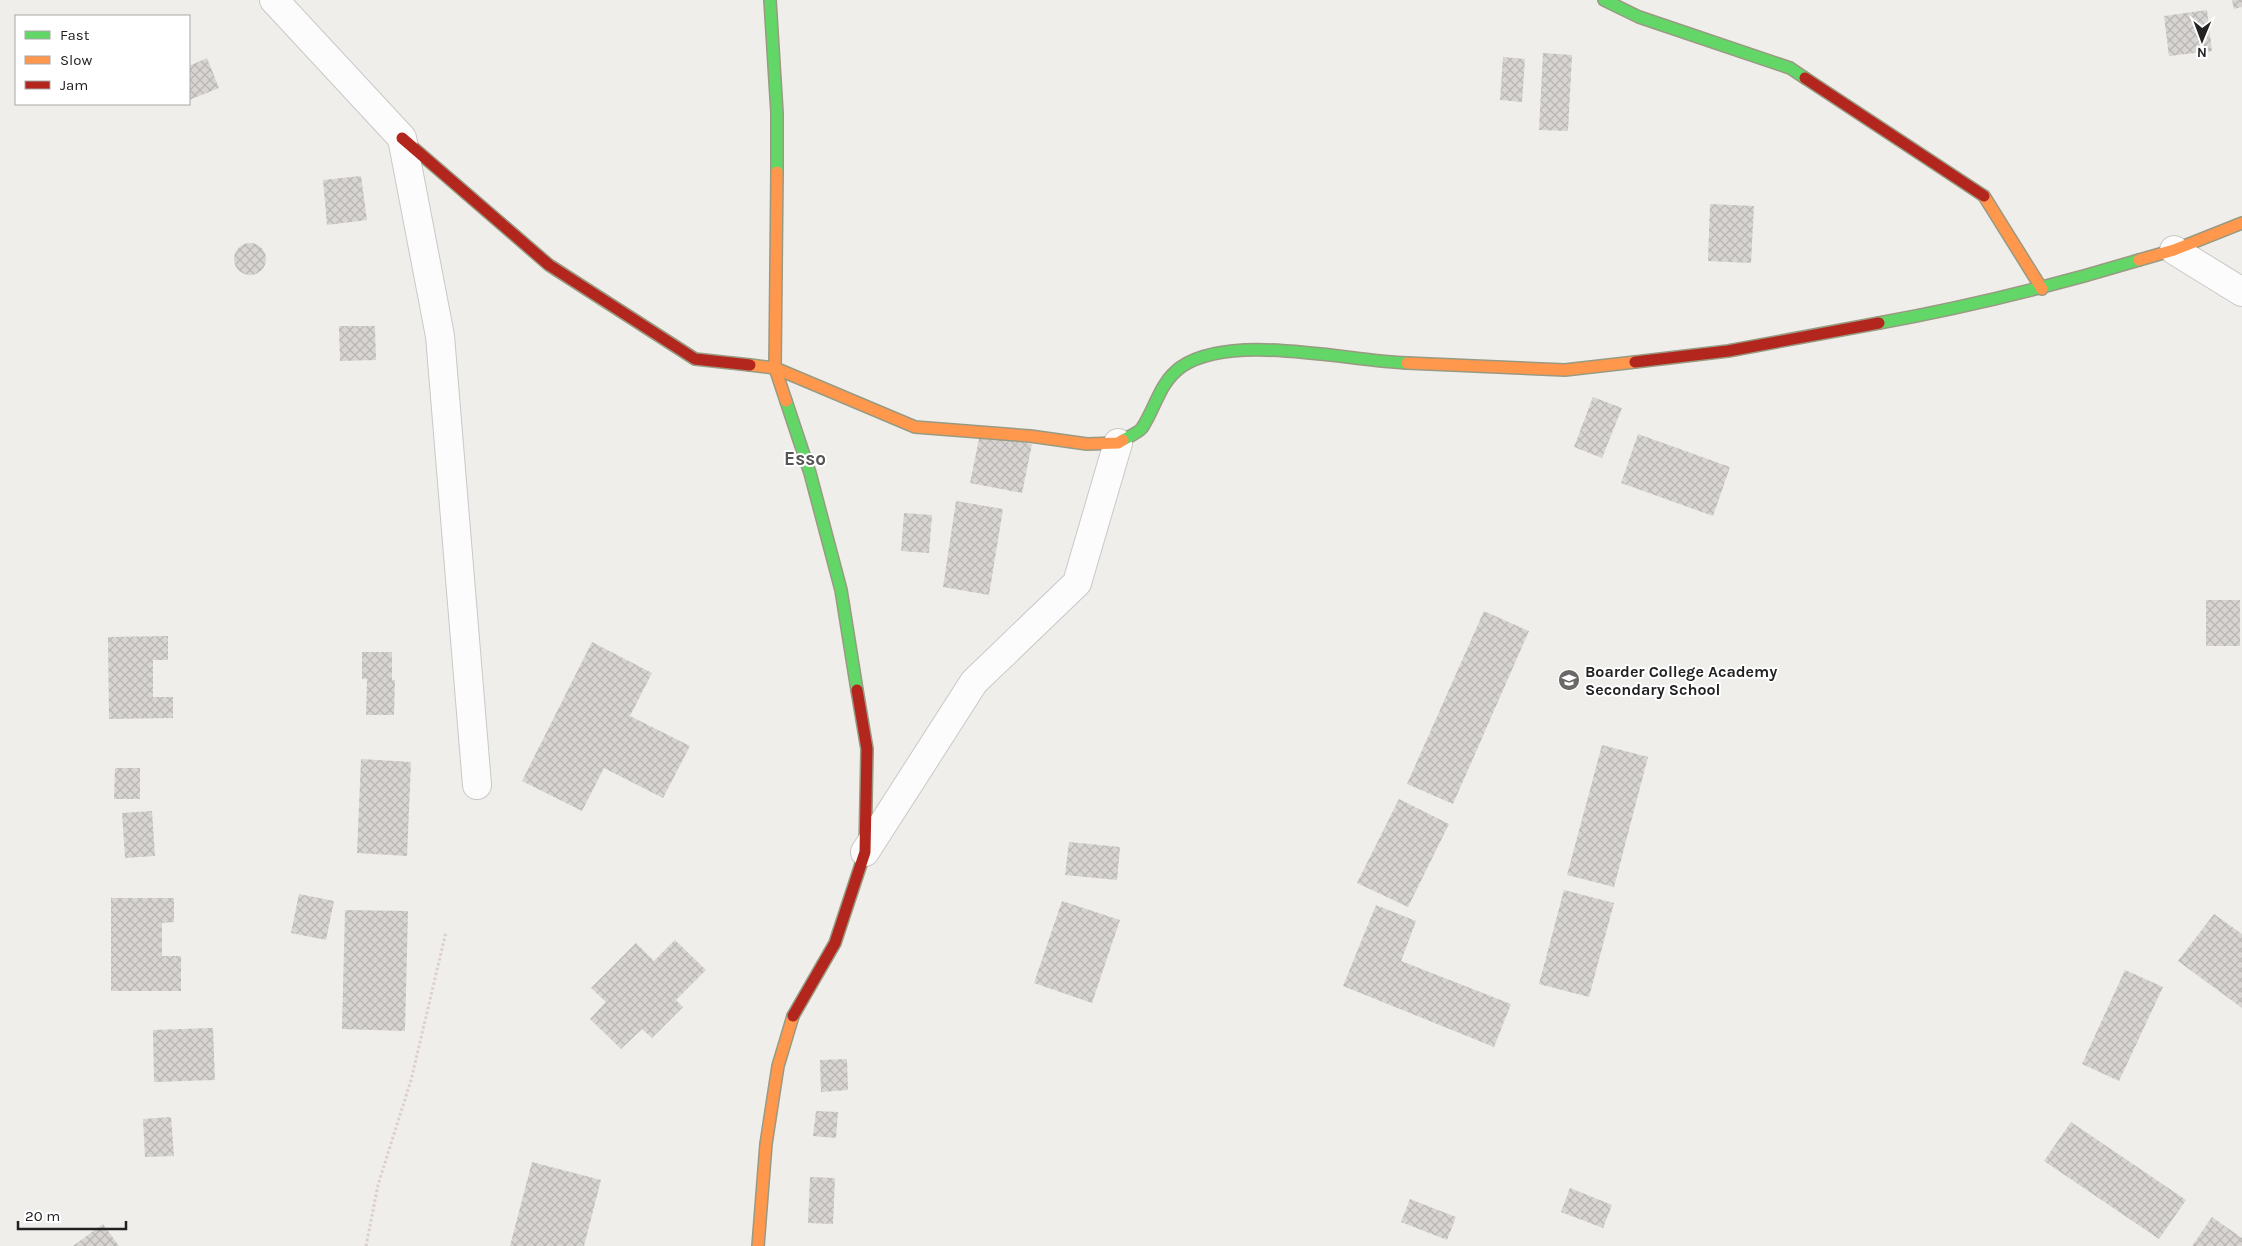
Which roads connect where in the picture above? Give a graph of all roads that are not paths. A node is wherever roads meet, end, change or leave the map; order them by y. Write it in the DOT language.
graph roads {
  1 [pos="274,0"];
  2 [pos="770,0"];
  3 [pos="1604,0"];
  4 [pos="402,138"];
  5 [pos="2242,223"];
  6 [pos="2174,250"];
  7 [pos="2042,288"];
  8 [pos="2242,292"];
  9 [pos="775,368"];
  10 [pos="1118,443"];
  11 [pos="477,785"];
  12 [pos="865,852"];
  13 [pos="758,1246"];
  1 -- 4 [label="street"];
  2 -- 9 [label="street"];
  3 -- 7 [label="street"];
  4 -- 9 [label="street"];
  4 -- 11 [label="street"];
  5 -- 6 [label="street"];
  6 -- 7 [label="street"];
  6 -- 8 [label="street"];
  7 -- 10 [label="street"];
  9 -- 10 [label="street"];
  9 -- 12 [label="street"];
  10 -- 12 [label="street"];
  12 -- 13 [label="street"];
}
